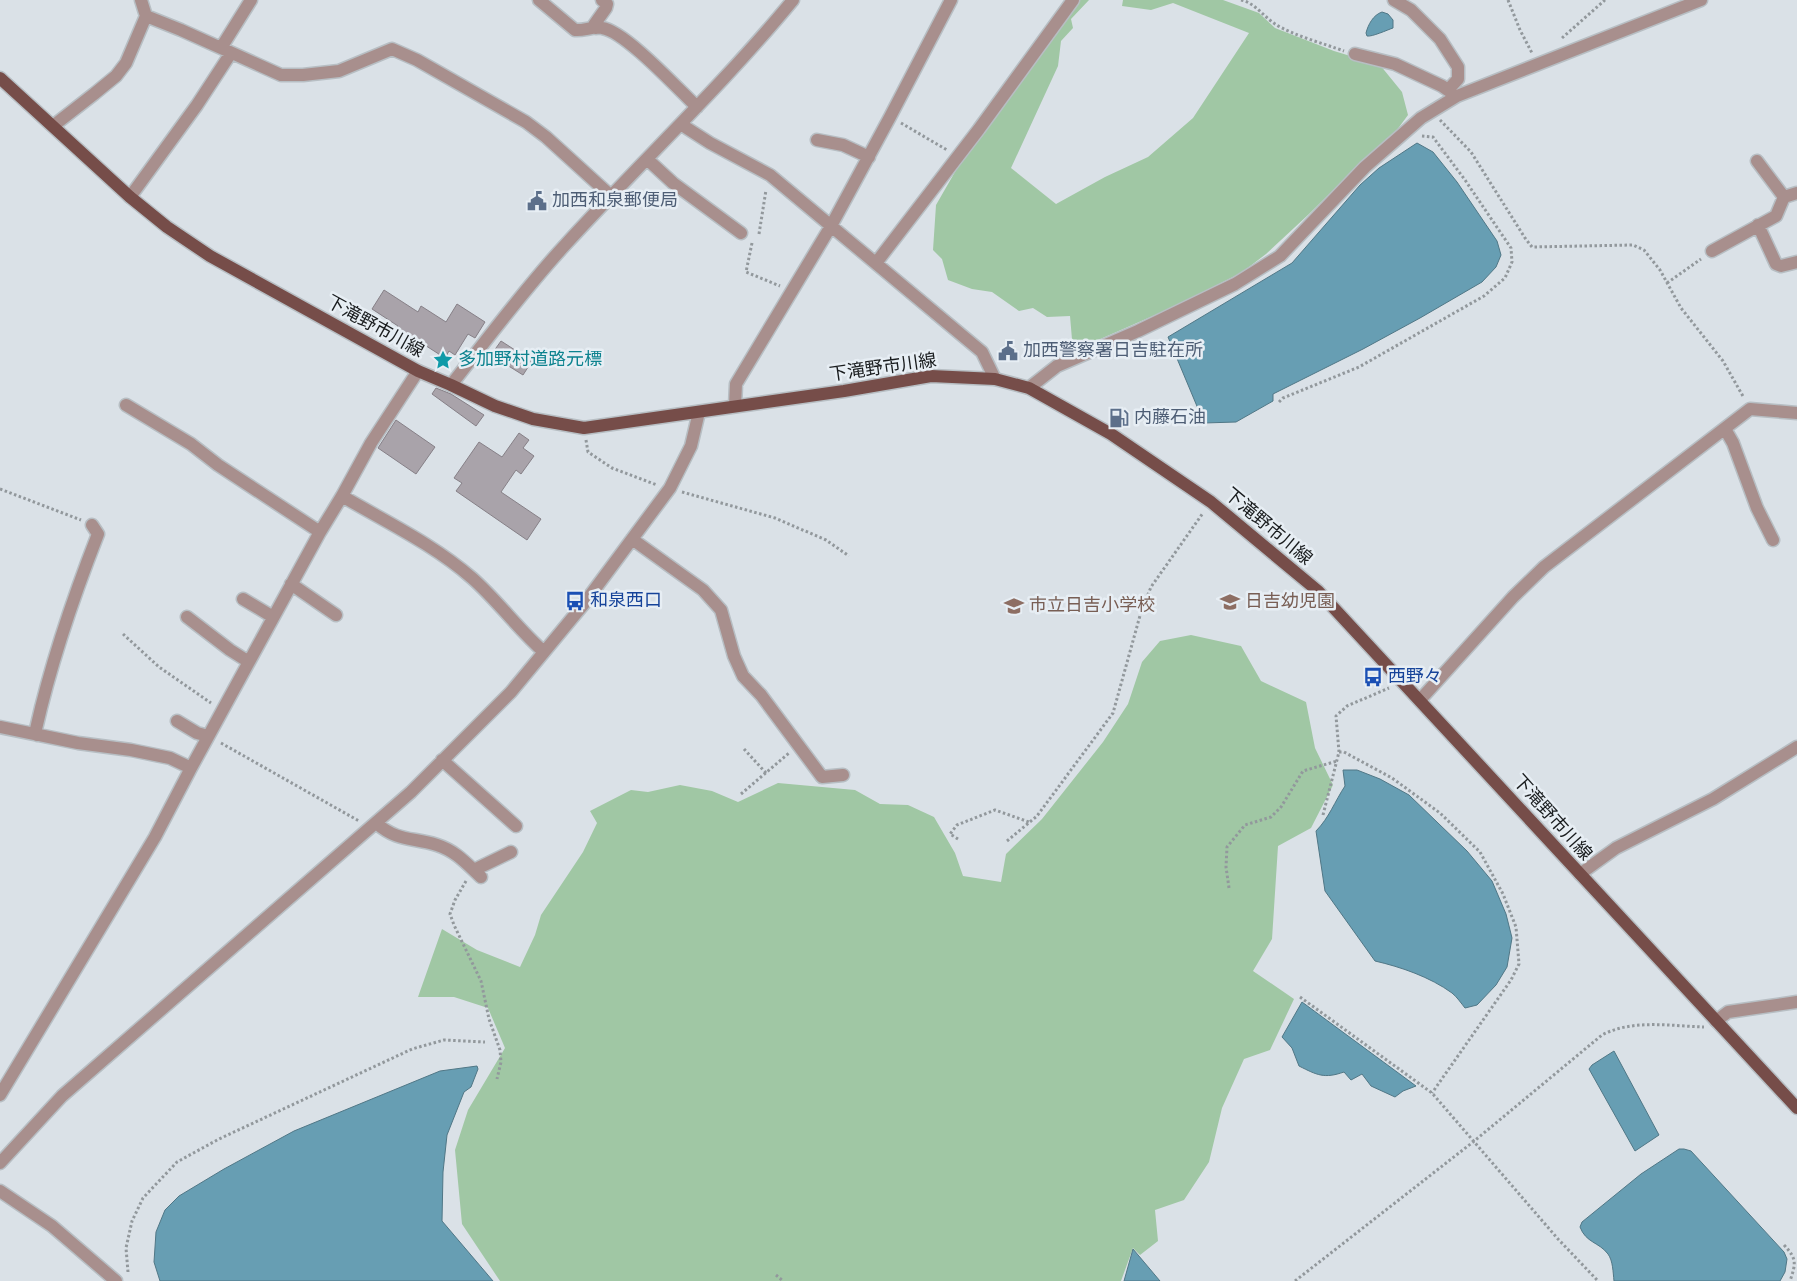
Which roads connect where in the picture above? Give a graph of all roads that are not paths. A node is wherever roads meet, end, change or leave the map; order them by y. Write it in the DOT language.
graph roads {
  1 [pos="141,0"];
  2 [pos="251,0"];
  3 [pos="539,0"];
  4 [pos="602,0"];
  5 [pos="793,0"];
  6 [pos="950,0"];
  7 [pos="1073,0"];
  8 [pos="1394,0"];
  9 [pos="1701,0"];
  10 [pos="146,16"];
  11 [pos="596,28"];
  12 [pos="226,50"];
  13 [pos="1355,54"];
  14 [pos="0,78"];
  15 [pos="1453,93"];
  16 [pos="697,107"];
  17 [pos="682,125"];
  18 [pos="53,126"];
  19 [pos="817,140"];
  20 [pos="868,157"];
  21 [pos="647,159"];
  22 [pos="1758,161"];
  23 [pos="1797,193"];
  24 [pos="611,196"];
  25 [pos="130,197"];
  26 [pos="1784,197"];
  27 [pos="1758,225"];
  28 [pos="831,226"];
  29 [pos="741,233"];
  30 [pos="1712,251"];
  31 [pos="876,262"];
  32 [pos="1797,262"];
  33 [pos="418,371"];
  34 [pos="995,379"];
  35 [pos="452,384"];
  36 [pos="1029,388"];
  37 [pos="126,405"];
  38 [pos="735,406"];
  39 [pos="699,412"];
  40 [pos="1797,413"];
  41 [pos="1726,429"];
  42 [pos="342,496"];
  43 [pos="92,525"];
  44 [pos="320,532"];
  45 [pos="632,540"];
  46 [pos="1773,540"];
  47 [pos="291,584"];
  48 [pos="243,599"];
  49 [pos="336,615"];
  50 [pos="187,617"];
  51 [pos="273,617"];
  52 [pos="544,652"];
  53 [pos="249,662"];
  54 [pos="1420,700"];
  55 [pos="177,721"];
  56 [pos="0,727"];
  57 [pos="36,735"];
  58 [pos="208,736"];
  59 [pos="1797,747"];
  60 [pos="442,760"];
  61 [pos="191,768"];
  62 [pos="843,775"];
  63 [pos="373,825"];
  64 [pos="516,826"];
  65 [pos="511,852"];
  66 [pos="1580,874"];
  67 [pos="1797,1002"];
  68 [pos="1716,1022"];
  69 [pos="0,1095"];
  70 [pos="1797,1108"];
  71 [pos="0,1163"];
  72 [pos="0,1191"];
  73 [pos="116,1281"];
  1 -- 10 [label="street"];
  2 -- 12 [label="street"];
  3 -- 11 [label="street"];
  4 -- 11 [label="street"];
  5 -- 16 [label="street"];
  6 -- 20 [label="street"];
  7 -- 31 [label="street"];
  8 -- 15 [label="street"];
  9 -- 15 [label="street"];
  10 -- 12 [label="street"];
  10 -- 18 [label="street"];
  11 -- 16 [label="street"];
  12 -- 24 [label="street"];
  12 -- 25 [label="street"];
  13 -- 15 [label="street"];
  14 -- 18 [label="main road, 下滝野市川線"];
  15 -- 36 [label="street"];
  16 -- 17 [label="street"];
  17 -- 21 [label="street"];
  17 -- 28 [label="street"];
  18 -- 25 [label="main road, 下滝野市川線"];
  19 -- 20 [label="street"];
  20 -- 28 [label="street"];
  21 -- 24 [label="street"];
  21 -- 29 [label="street"];
  22 -- 26 [label="street"];
  23 -- 26 [label="street"];
  24 -- 35 [label="street"];
  25 -- 33 [label="main road, 下滝野市川線"];
  26 -- 27 [label="street"];
  27 -- 30 [label="street"];
  27 -- 32 [label="street"];
  28 -- 31 [label="street"];
  28 -- 38 [label="street"];
  31 -- 34 [label="street"];
  33 -- 35 [label="main road, 下滝野市川線"];
  33 -- 42 [label="street"];
  34 -- 36 [label="main road, 下滝野市川線"];
  34 -- 38 [label="main road, 下滝野市川線"];
  35 -- 39 [label="main road, 下滝野市川線"];
  36 -- 54 [label="main road, 下滝野市川線"];
  37 -- 44 [label="street"];
  38 -- 39 [label="main road, 下滝野市川線"];
  39 -- 45 [label="street"];
  40 -- 41 [label="street"];
  41 -- 46 [label="street"];
  41 -- 54 [label="street"];
  42 -- 44 [label="street"];
  42 -- 52 [label="street"];
  43 -- 57 [label="street"];
  44 -- 47 [label="street"];
  45 -- 52 [label="street"];
  45 -- 62 [label="street"];
  47 -- 49 [label="street"];
  47 -- 51 [label="street"];
  48 -- 51 [label="street"];
  50 -- 53 [label="street"];
  51 -- 53 [label="street"];
  52 -- 60 [label="street"];
  53 -- 58 [label="street"];
  54 -- 66 [label="main road, 下滝野市川線"];
  55 -- 58 [label="street"];
  56 -- 57 [label="street"];
  57 -- 61 [label="street"];
  58 -- 61 [label="street"];
  59 -- 66 [label="street"];
  60 -- 63 [label="street"];
  60 -- 64 [label="street"];
  61 -- 69 [label="street"];
  63 -- 65 [label="street"];
  63 -- 71 [label="street"];
  66 -- 68 [label="main road, 下滝野市川線"];
  67 -- 68 [label="street"];
  68 -- 70 [label="main road, 下滝野市川線"];
  72 -- 73 [label="street"];
}
